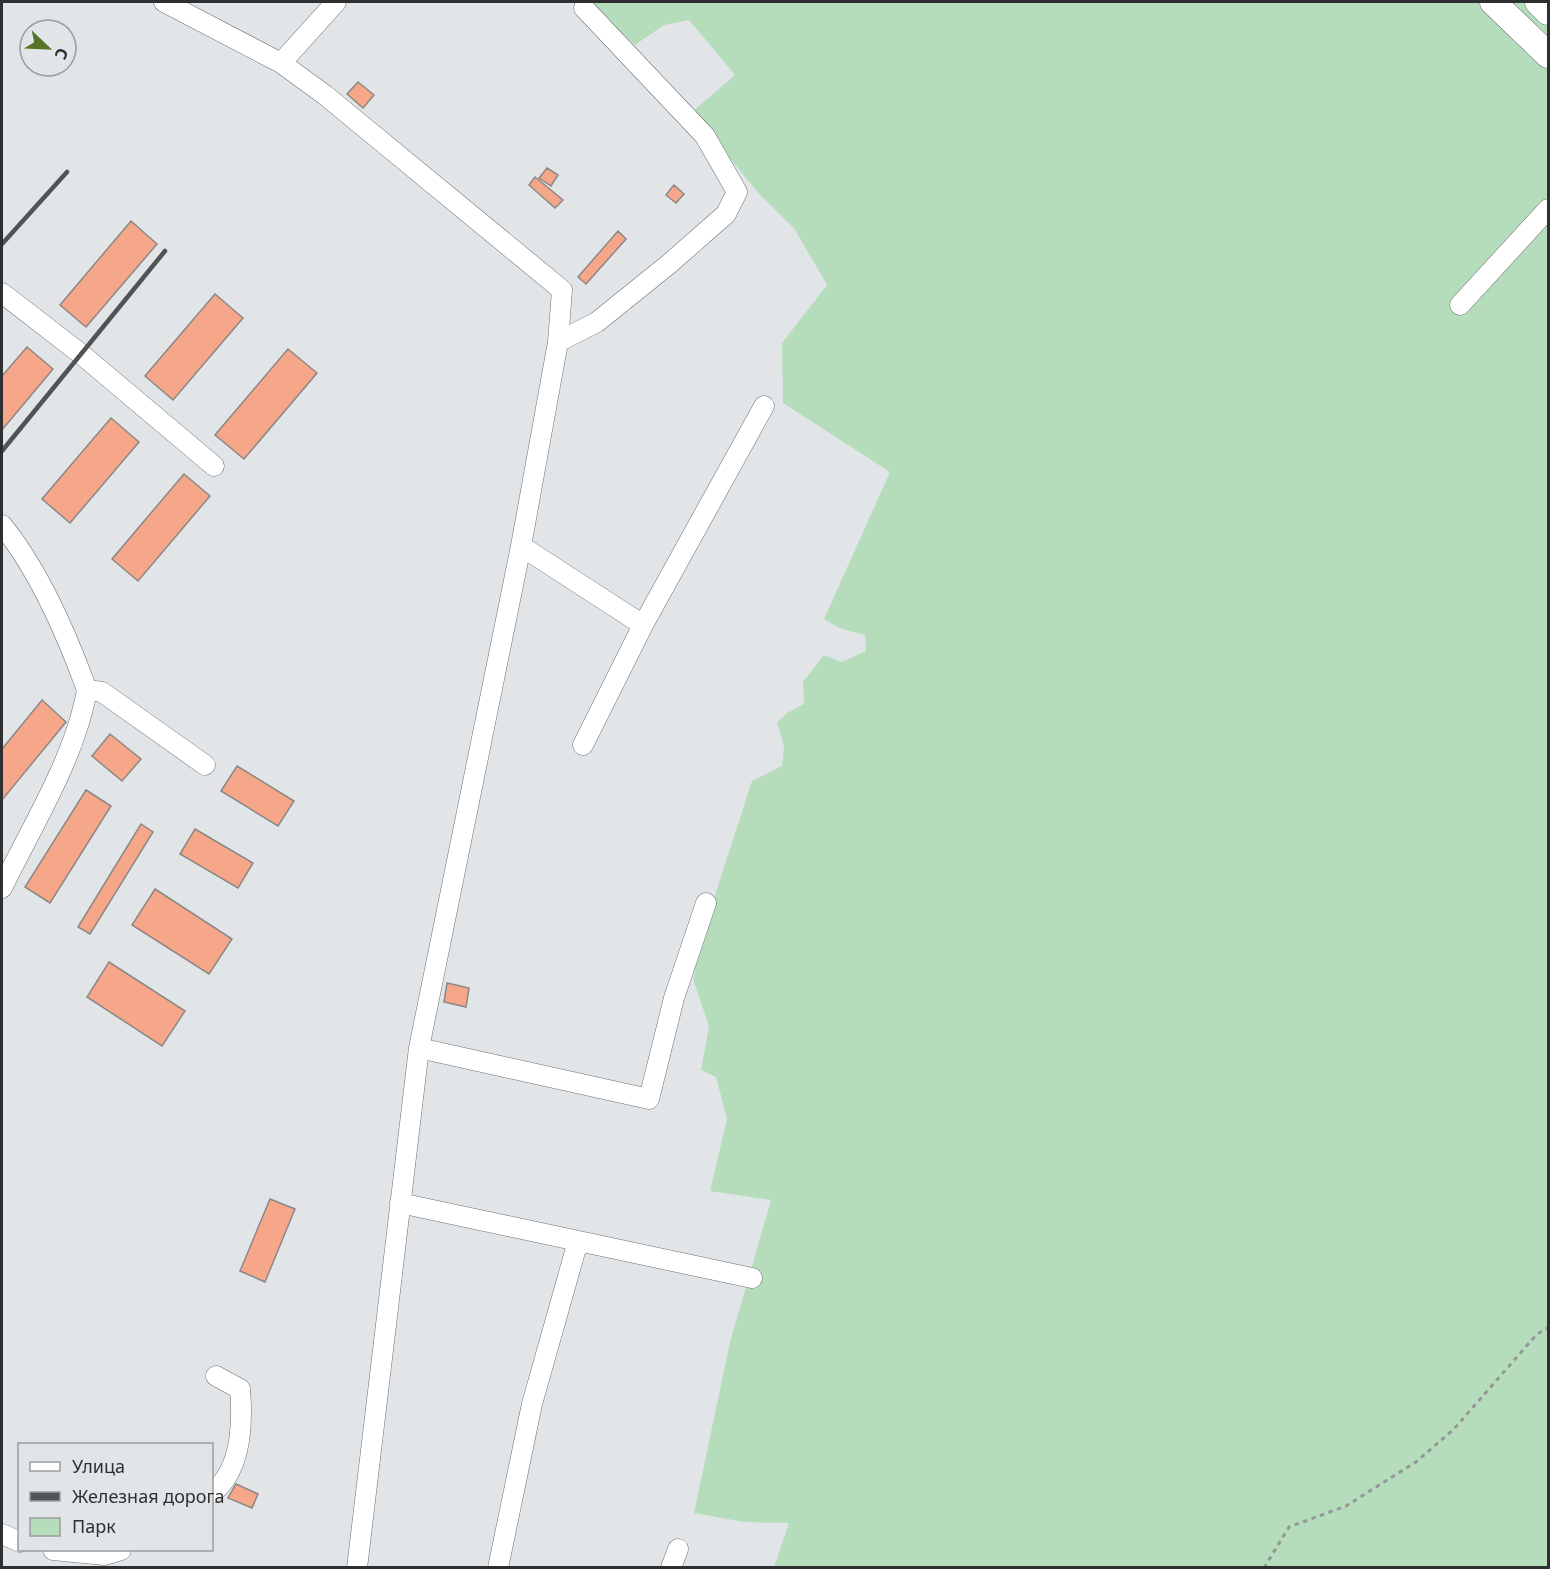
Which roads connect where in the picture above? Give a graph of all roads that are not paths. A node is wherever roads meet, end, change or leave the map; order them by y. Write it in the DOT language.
graph roads {
  1 [pos="164,2"];
  2 [pos="336,2"];
  3 [pos="1493,2"];
  4 [pos="1538,2"];
  5 [pos="584,8"];
  6 [pos="1548,12"];
  7 [pos="1548,55"];
  8 [pos="281,63"];
  9 [pos="1548,208"];
  10 [pos="2,293"];
  11 [pos="1460,305"];
  12 [pos="558,342"];
  13 [pos="764,406"];
  14 [pos="214,466"];
  15 [pos="2,525"];
  16 [pos="520,546"];
  17 [pos="643,625"];
  18 [pos="87,690"];
  19 [pos="583,745"];
  20 [pos="205,765"];
  21 [pos="2,888"];
  22 [pos="706,903"];
  23 [pos="419,1048"];
  24 [pos="400,1203"];
  25 [pos="578,1241"];
  26 [pos="752,1278"];
  27 [pos="216,1376"];
  28 [pos="213,1492"];
  29 [pos="2,1534"];
  30 [pos="18,1541"];
  31 [pos="63,1551"];
  32 [pos="118,1551"];
  33 [pos="357,1568"];
  34 [pos="498,1568"];
  1 -- 8 [label="street"];
  2 -- 8 [label="street"];
  3 -- 7 [label="main road"];
  4 -- 6 [label="main road"];
  5 -- 12 [label="street"];
  8 -- 12 [label="street"];
  9 -- 11 [label="street"];
  10 -- 14 [label="street"];
  12 -- 16 [label="street"];
  13 -- 17 [label="street"];
  15 -- 18 [label="street"];
  16 -- 17 [label="street"];
  16 -- 23 [label="street"];
  17 -- 19 [label="street"];
  18 -- 20 [label="street"];
  18 -- 21 [label="street"];
  22 -- 23 [label="street"];
  23 -- 24 [label="street"];
  24 -- 25 [label="street"];
  24 -- 33 [label="street"];
  25 -- 26 [label="street"];
  25 -- 34 [label="street"];
  27 -- 28 [label="street"];
  29 -- 30 [label="street"];
  31 -- 32 [label="street"];
}
